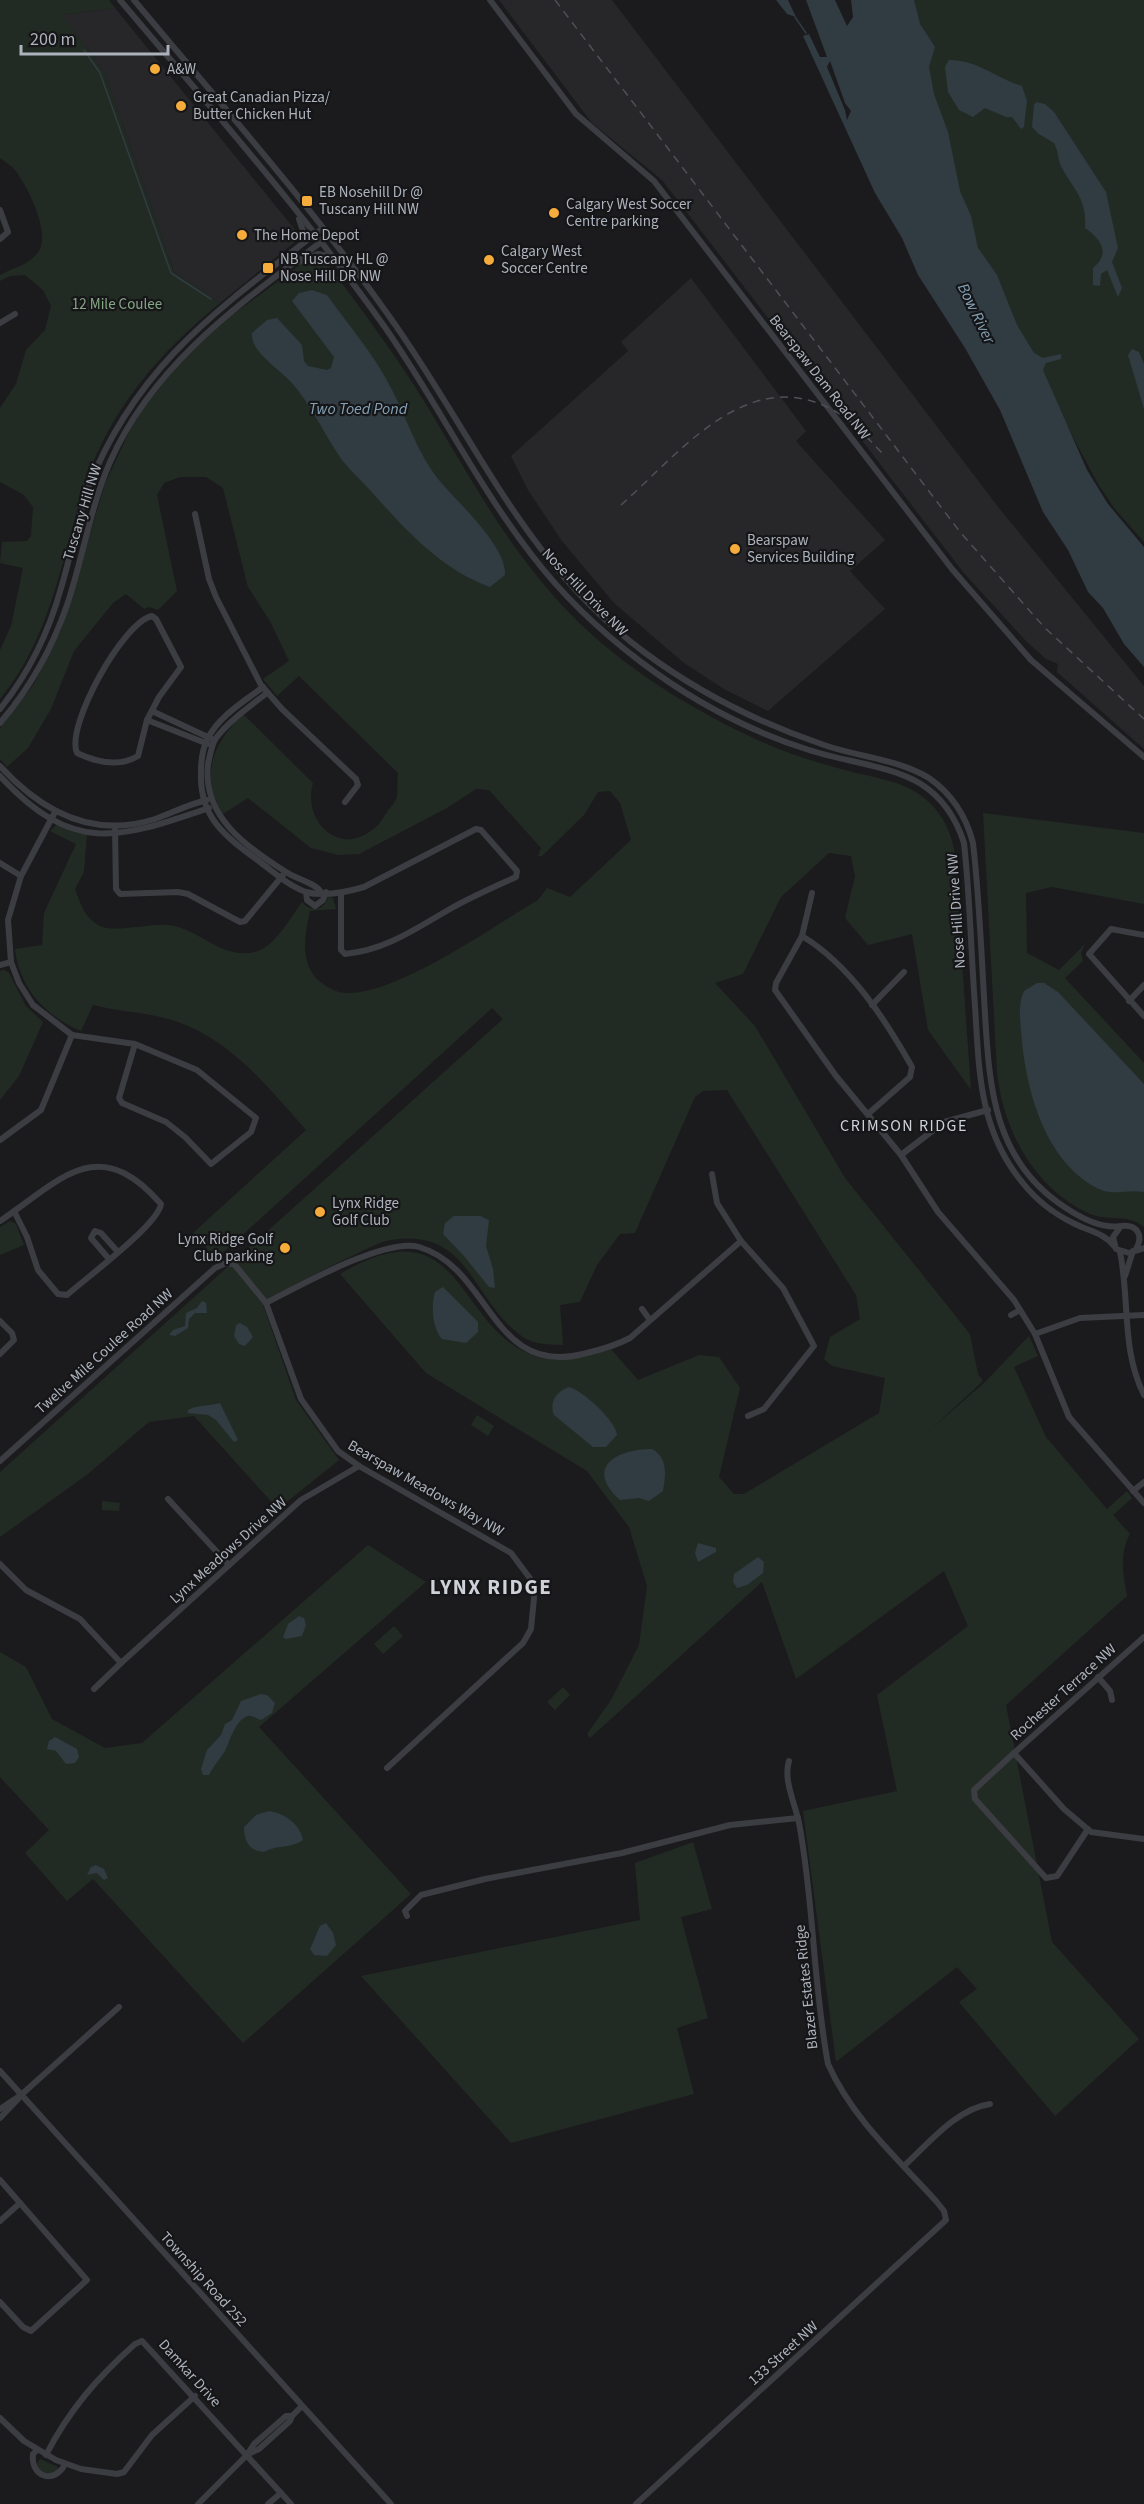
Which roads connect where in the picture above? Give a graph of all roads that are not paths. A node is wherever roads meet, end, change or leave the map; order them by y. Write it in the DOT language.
graph roads {
  1 [pos="120,0"];
  2 [pos="134,0"];
  3 [pos="490,0"];
  4 [pos="282,193"];
  5 [pos="0,210"];
  6 [pos="323,228"];
  7 [pos="315,235"];
  8 [pos="329,236"];
  9 [pos="0,239"];
  10 [pos="321,242"];
  11 [pos="302,245"];
  12 [pos="333,257"];
  13 [pos="287,269"];
  14 [pos="15,314"];
  15 [pos="0,323"];
  16 [pos="195,514"];
  17 [pos="265,690"];
  18 [pos="0,710"];
  19 [pos="152,711"];
  20 [pos="147,720"];
  21 [pos="0,723"];
  22 [pos="210,742"];
  23 [pos="1144,757"];
  24 [pos="0,766"];
  25 [pos="0,776"];
  26 [pos="207,800"];
  27 [pos="345,802"];
  28 [pos="209,808"];
  29 [pos="53,815"];
  30 [pos="115,830"];
  31 [pos="0,863"];
  32 [pos="285,872"];
  33 [pos="21,876"];
  34 [pos="281,878"];
  35 [pos="306,892"];
  36 [pos="323,892"];
  37 [pos="341,893"];
  38 [pos="812,893"];
  39 [pos="1144,935"];
  40 [pos="802,936"];
  41 [pos="11,962"];
  42 [pos="0,965"];
  43 [pos="904,972"];
  44 [pos="1144,985"];
  45 [pos="1130,1000"];
  46 [pos="872,1005"];
  47 [pos="1144,1016"];
  48 [pos="72,1035"];
  49 [pos="135,1044"];
  50 [pos="994,1108"];
  51 [pos="985,1111"];
  52 [pos="868,1114"];
  53 [pos="0,1140"];
  54 [pos="901,1155"];
  55 [pos="712,1174"];
  56 [pos="14,1211"];
  57 [pos="0,1221"];
  58 [pos="1121,1226"];
  59 [pos="1136,1230"];
  60 [pos="1144,1236"];
  61 [pos="741,1241"];
  62 [pos="1114,1246"];
  63 [pos="1144,1248"];
  64 [pos="1134,1250"];
  65 [pos="118,1252"];
  66 [pos="1120,1252"];
  67 [pos="109,1259"];
  68 [pos="226,1263"];
  69 [pos="1125,1276"];
  70 [pos="266,1303"];
  71 [pos="642,1310"];
  72 [pos="1020,1310"];
  73 [pos="1011,1315"];
  74 [pos="1126,1315"];
  75 [pos="1144,1315"];
  76 [pos="650,1320"];
  77 [pos="0,1321"];
  78 [pos="1035,1334"];
  79 [pos="0,1354"];
  80 [pos="1144,1395"];
  81 [pos="748,1416"];
  82 [pos="0,1461"];
  83 [pos="359,1466"];
  84 [pos="1144,1482"];
  85 [pos="1133,1491"];
  86 [pos="168,1499"];
  87 [pos="1144,1503"];
  88 [pos="0,1564"];
  89 [pos="229,1565"];
  90 [pos="1144,1637"];
  91 [pos="122,1663"];
  92 [pos="1098,1677"];
  93 [pos="94,1689"];
  94 [pos="1112,1700"];
  95 [pos="1014,1753"];
  96 [pos="789,1761"];
  97 [pos="387,1768"];
  98 [pos="798,1818"];
  99 [pos="1088,1829"];
  100 [pos="1144,1839"];
  101 [pos="407,1916"];
  102 [pos="119,2007"];
  103 [pos="0,2071"];
  104 [pos="21,2095"];
  105 [pos="990,2104"];
  106 [pos="0,2109"];
  107 [pos="0,2118"];
  108 [pos="904,2166"];
  109 [pos="0,2180"];
  110 [pos="20,2203"];
  111 [pos="946,2220"];
  112 [pos="0,2221"];
  113 [pos="0,2302"];
  114 [pos="195,2396"];
  115 [pos="302,2406"];
  116 [pos="0,2418"];
  117 [pos="37,2450"];
  118 [pos="46,2455"];
  119 [pos="248,2455"];
  120 [pos="65,2464"];
  121 [pos="281,2493"];
  122 [pos="198,2504"];
  123 [pos="268,2504"];
  124 [pos="291,2504"];
  125 [pos="391,2504"];
  126 [pos="636,2504"];
  1 -- 4 [label="street, Nose Hill Drive NW"];
  2 -- 6 [label="street, Nose Hill Drive NW"];
  3 -- 23 [label="street, Bearspaw Dam Road NW"];
  4 -- 7 [label="street, Nose Hill Drive NW"];
  4 -- 11 [label="street"];
  5 -- 9 [label="street"];
  6 -- 7 [label="street, Tuscany Hill NW"];
  6 -- 8 [label="street, Nose Hill Drive NW"];
  7 -- 10 [label="street, Nose Hill Drive NW"];
  7 -- 11 [label="street, Tuscany Hill NW"];
  8 -- 10 [label="street, Tuscany Hill NW"];
  8 -- 50 [label="street, Nose Hill Drive NW"];
  10 -- 12 [label="street, Nose Hill Drive NW"];
  10 -- 13 [label="street, Tuscany Hill NW"];
  11 -- 18 [label="street, Tuscany Hill NW"];
  12 -- 13 [label="street"];
  12 -- 51 [label="street, Nose Hill Drive NW"];
  13 -- 21 [label="street, Tuscany Hill NW"];
  14 -- 15 [label="street"];
  16 -- 17 [label="street"];
  17 -- 22 [label="street"];
  17 -- 27 [label="street"];
  19 -- 20 [label="street"];
  19 -- 20 [label="street"];
  19 -- 22 [label="street"];
  20 -- 22 [label="street"];
  22 -- 26 [label="street"];
  24 -- 29 [label="street"];
  25 -- 29 [label="street"];
  26 -- 28 [label="street"];
  26 -- 30 [label="street"];
  28 -- 30 [label="street"];
  28 -- 32 [label="street"];
  28 -- 34 [label="street"];
  29 -- 30 [label="street"];
  29 -- 33 [label="street"];
  30 -- 34 [label="street"];
  31 -- 33 [label="street"];
  32 -- 34 [label="street"];
  32 -- 36 [label="street"];
  33 -- 41 [label="street"];
  34 -- 35 [label="street"];
  35 -- 36 [label="street"];
  35 -- 36 [label="street"];
  36 -- 37 [label="street"];
  37 -- 37 [label="street"];
  38 -- 40 [label="street"];
  39 -- 45 [label="street"];
  40 -- 46 [label="street"];
  40 -- 52 [label="street"];
  41 -- 42 [label="street"];
  41 -- 48 [label="street"];
  43 -- 46 [label="street"];
  44 -- 45 [label="street"];
  45 -- 47 [label="street"];
  46 -- 52 [label="street"];
  48 -- 49 [label="street"];
  48 -- 53 [label="street"];
  49 -- 49 [label="street"];
  50 -- 51 [label="street"];
  50 -- 58 [label="street, Nose Hill Drive NW"];
  51 -- 54 [label="street"];
  51 -- 62 [label="street, Nose Hill Drive NW"];
  52 -- 54 [label="street"];
  54 -- 72 [label="street"];
  55 -- 61 [label="street"];
  56 -- 57 [label="street"];
  56 -- 65 [label="street"];
  56 -- 67 [label="street"];
  58 -- 59 [label="street"];
  58 -- 62 [label="street"];
  59 -- 60 [label="street"];
  59 -- 64 [label="street"];
  61 -- 76 [label="street"];
  61 -- 81 [label="street"];
  62 -- 66 [label="street"];
  63 -- 64 [label="street"];
  64 -- 66 [label="street"];
  64 -- 69 [label="street"];
  65 -- 67 [label="street"];
  65 -- 67 [label="street"];
  66 -- 69 [label="street"];
  68 -- 70 [label="street, Bearspaw Meadows Way NW"];
  68 -- 82 [label="street, Twelve Mile Coulee Road NW"];
  69 -- 74 [label="street"];
  70 -- 76 [label="street"];
  70 -- 83 [label="street, Bearspaw Meadows Way NW"];
  71 -- 76 [label="street"];
  72 -- 73 [label="street"];
  72 -- 78 [label="street"];
  74 -- 75 [label="street"];
  74 -- 78 [label="street"];
  74 -- 80 [label="street"];
  77 -- 79 [label="street"];
  78 -- 85 [label="street"];
  83 -- 89 [label="street, Lynx Meadows Drive NW"];
  83 -- 97 [label="street, Bearspaw Meadows Way NW"];
  84 -- 85 [label="street"];
  85 -- 87 [label="street"];
  86 -- 89 [label="street"];
  88 -- 91 [label="street"];
  89 -- 91 [label="street, Lynx Meadows Drive NW"];
  90 -- 92 [label="street, Rochester Terrace NW"];
  91 -- 93 [label="street, Lynx Meadows Drive NW"];
  92 -- 94 [label="street"];
  92 -- 95 [label="street, Rochester Terrace NW"];
  95 -- 99 [label="street, Rochester Terrace NW"];
  95 -- 99 [label="street"];
  96 -- 98 [label="street, Blazer Estates Ridge"];
  98 -- 101 [label="street"];
  98 -- 108 [label="street, Blazer Estates Ridge"];
  99 -- 100 [label="street, Rochester Terrace NW"];
  102 -- 104 [label="street"];
  103 -- 104 [label="street, Township Road 252"];
  104 -- 106 [label="street"];
  104 -- 107 [label="street"];
  104 -- 115 [label="street, Township Road 252"];
  105 -- 108 [label="street"];
  108 -- 111 [label="street, Blazer Estates Ridge"];
  109 -- 110 [label="street"];
  110 -- 112 [label="street"];
  110 -- 113 [label="street"];
  111 -- 126 [label="street, 133 Street NW"];
  114 -- 118 [label="street, Damkar Drive"];
  114 -- 119 [label="street, Damkar Drive"];
  114 -- 120 [label="street"];
  115 -- 119 [label="street"];
  115 -- 125 [label="street, Township Road 252"];
  116 -- 117 [label="street"];
  117 -- 118 [label="street"];
  117 -- 120 [label="street"];
  118 -- 120 [label="street"];
  119 -- 121 [label="street, Damkar Drive"];
  119 -- 122 [label="street"];
  121 -- 123 [label="street"];
  121 -- 124 [label="street, Damkar Drive"];
}
